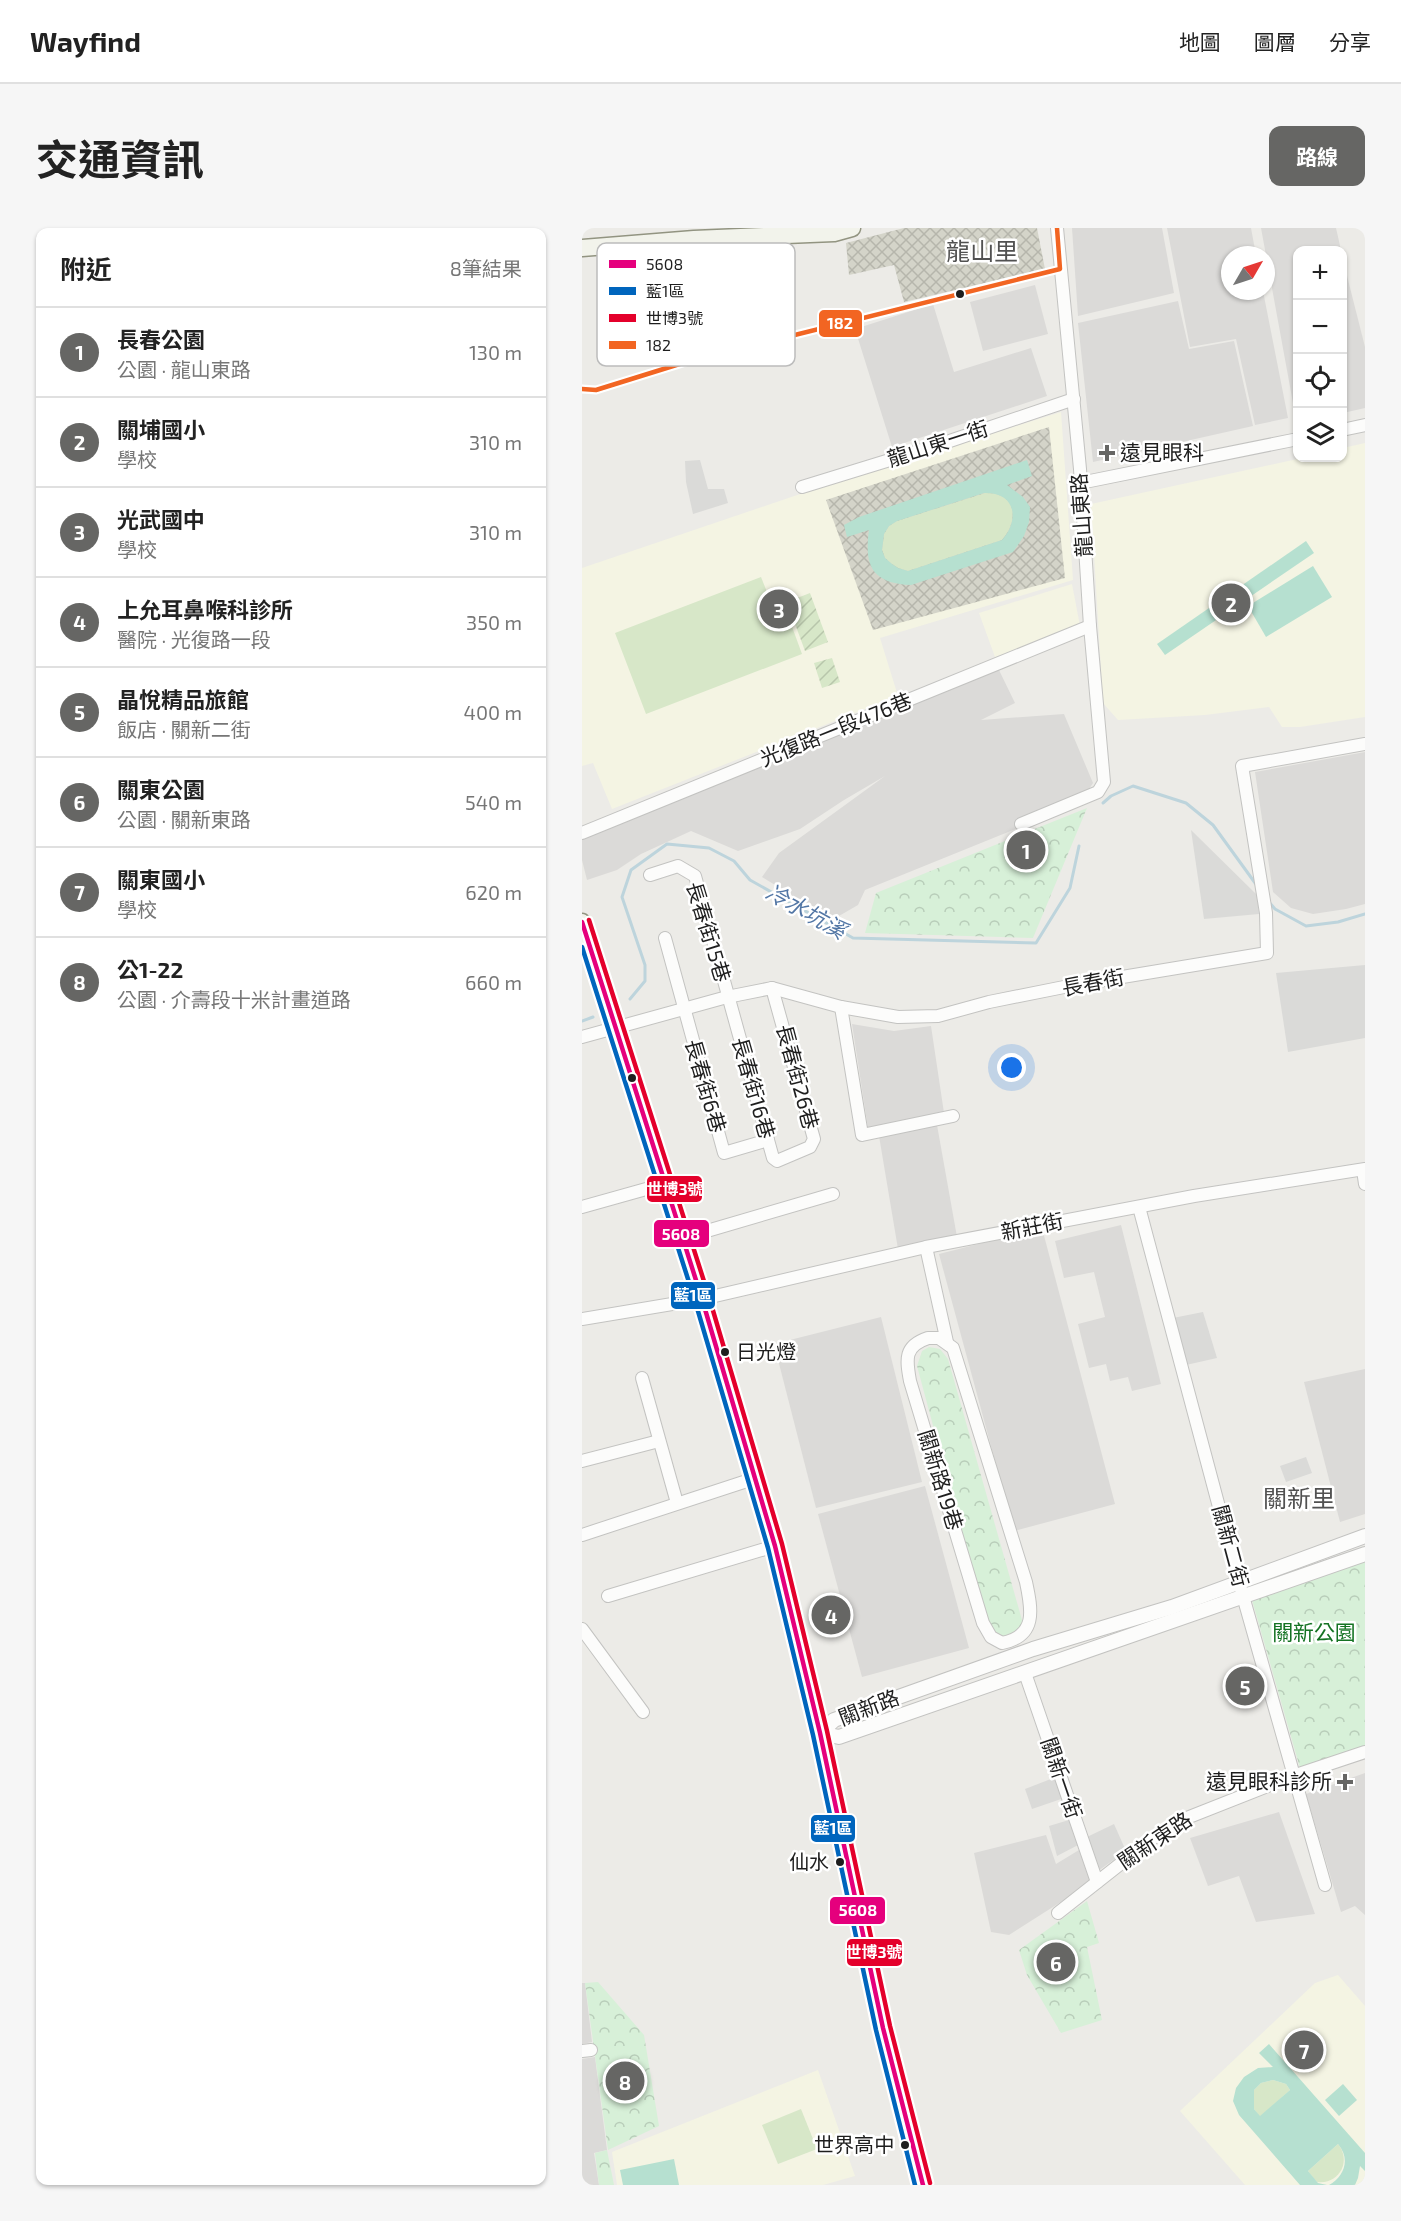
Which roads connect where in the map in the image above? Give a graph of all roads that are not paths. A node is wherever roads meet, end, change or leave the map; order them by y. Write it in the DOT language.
graph roads {
  1 [pos="852,228"];
  2 [pos="1058,228"];
  3 [pos="644,243"];
  4 [pos="597,247"];
  5 [pos="582,248"];
  6 [pos="1074,399"];
  7 [pos="1365,425"];
  8 [pos="1347,429"];
  9 [pos="1293,440"];
  10 [pos="1080,483"];
  11 [pos="802,487"];
  12 [pos="1090,626"];
  13 [pos="1365,744"];
  14 [pos="1021,824"];
  15 [pos="582,833"];
  16 [pos="650,875"];
  17 [pos="582,922"];
  18 [pos="665,938"];
  19 [pos="772,988"];
  20 [pos="727,997"];
  21 [pos="841,1006"];
  22 [pos="683,1010"];
  23 [pos="615,1028"];
  24 [pos="582,1037"];
  25 [pos="953,1116"];
  26 [pos="768,1140"];
  27 [pos="793,1155"];
  28 [pos="1364,1169"];
  29 [pos="664,1184"];
  30 [pos="1365,1184"];
  31 [pos="833,1194"];
  32 [pos="582,1206"];
  33 [pos="1139,1207"];
  34 [pos="683,1238"];
  35 [pos="926,1246"];
  36 [pos="702,1299"];
  37 [pos="582,1319"];
  38 [pos="947,1342"];
  39 [pos="642,1378"];
  40 [pos="659,1441"];
  41 [pos="582,1461"];
  42 [pos="756,1478"];
  43 [pos="677,1503"];
  44 [pos="582,1534"];
  45 [pos="1365,1536"];
  46 [pos="775,1546"];
  47 [pos="1365,1554"];
  48 [pos="1239,1582"];
  49 [pos="608,1596"];
  50 [pos="1244,1597"];
  51 [pos="582,1629"];
  52 [pos="1028,1629"];
  53 [pos="1002,1643"];
  54 [pos="1033,1649"];
  55 [pos="1006,1659"];
  56 [pos="1025,1673"];
  57 [pos="643,1712"];
  58 [pos="820,1733"];
  59 [pos="1365,1752"];
  60 [pos="1293,1776"];
  61 [pos="1097,1882"];
  62 [pos="1325,1885"];
  63 [pos="1058,1913"];
  64 [pos="923,2185"];
  1 -- 3 [label="main road"];
  2 -- 6 [label="street, 龍山東路"];
  4 -- 5 [label="main road"];
  6 -- 10 [label="street, 龍山東路"];
  6 -- 11 [label="street, 龍山東一街"];
  7 -- 8 [label="street"];
  9 -- 10 [label="street"];
  10 -- 12 [label="street, 龍山東路"];
  12 -- 14 [label="street, 龍山東路"];
  12 -- 15 [label="street, 光復路一段476巷"];
  13 -- 21 [label="street, 長春街"];
  16 -- 20 [label="street, 長春街15巷"];
  17 -- 23 [label="main road"];
  18 -- 22 [label="street"];
  19 -- 20 [label="street, 長春街"];
  19 -- 21 [label="street, 長春街"];
  19 -- 27 [label="street, 長春街26巷"];
  20 -- 22 [label="street, 長春街"];
  20 -- 26 [label="street, 長春街16巷"];
  21 -- 25 [label="street"];
  22 -- 23 [label="street, 長春街"];
  22 -- 26 [label="street, 長春街6巷"];
  23 -- 24 [label="street, 長春街"];
  23 -- 29 [label="main road"];
  26 -- 27 [label="street, 長春街16巷"];
  28 -- 30 [label="street"];
  28 -- 33 [label="street, 新莊街"];
  29 -- 32 [label="street"];
  29 -- 34 [label="main road"];
  31 -- 34 [label="street"];
  33 -- 35 [label="street, 新莊街"];
  33 -- 48 [label="street, 關新二街"];
  34 -- 36 [label="main road"];
  35 -- 36 [label="street, 新莊街"];
  35 -- 38 [label="street"];
  36 -- 37 [label="street, 新莊街"];
  36 -- 42 [label="main road"];
  38 -- 52 [label="street"];
  38 -- 53 [label="street, 關新路19巷"];
  39 -- 40 [label="street"];
  40 -- 41 [label="street"];
  40 -- 43 [label="street"];
  42 -- 43 [label="street"];
  42 -- 46 [label="main road"];
  43 -- 44 [label="street"];
  45 -- 48 [label="street, 關新路"];
  46 -- 49 [label="street"];
  46 -- 58 [label="main road"];
  47 -- 50 [label="street, 關新路"];
  48 -- 50 [label="street, 關新二街"];
  48 -- 54 [label="street, 關新路"];
  50 -- 56 [label="street, 關新路"];
  50 -- 60 [label="street, 關新二街"];
  51 -- 57 [label="street"];
  52 -- 53 [label="street"];
  52 -- 54 [label="street"];
  53 -- 55 [label="street, 關新路19巷"];
  54 -- 55 [label="street, 關新路"];
  55 -- 58 [label="street, 關新路"];
  56 -- 58 [label="street, 關新路"];
  56 -- 61 [label="street, 關新一街"];
  58 -- 64 [label="main road"];
  59 -- 60 [label="street, 關新東路"];
  60 -- 61 [label="street, 關新東路"];
  60 -- 62 [label="street, 關新二街"];
  61 -- 63 [label="street, 關新東路"];
}
